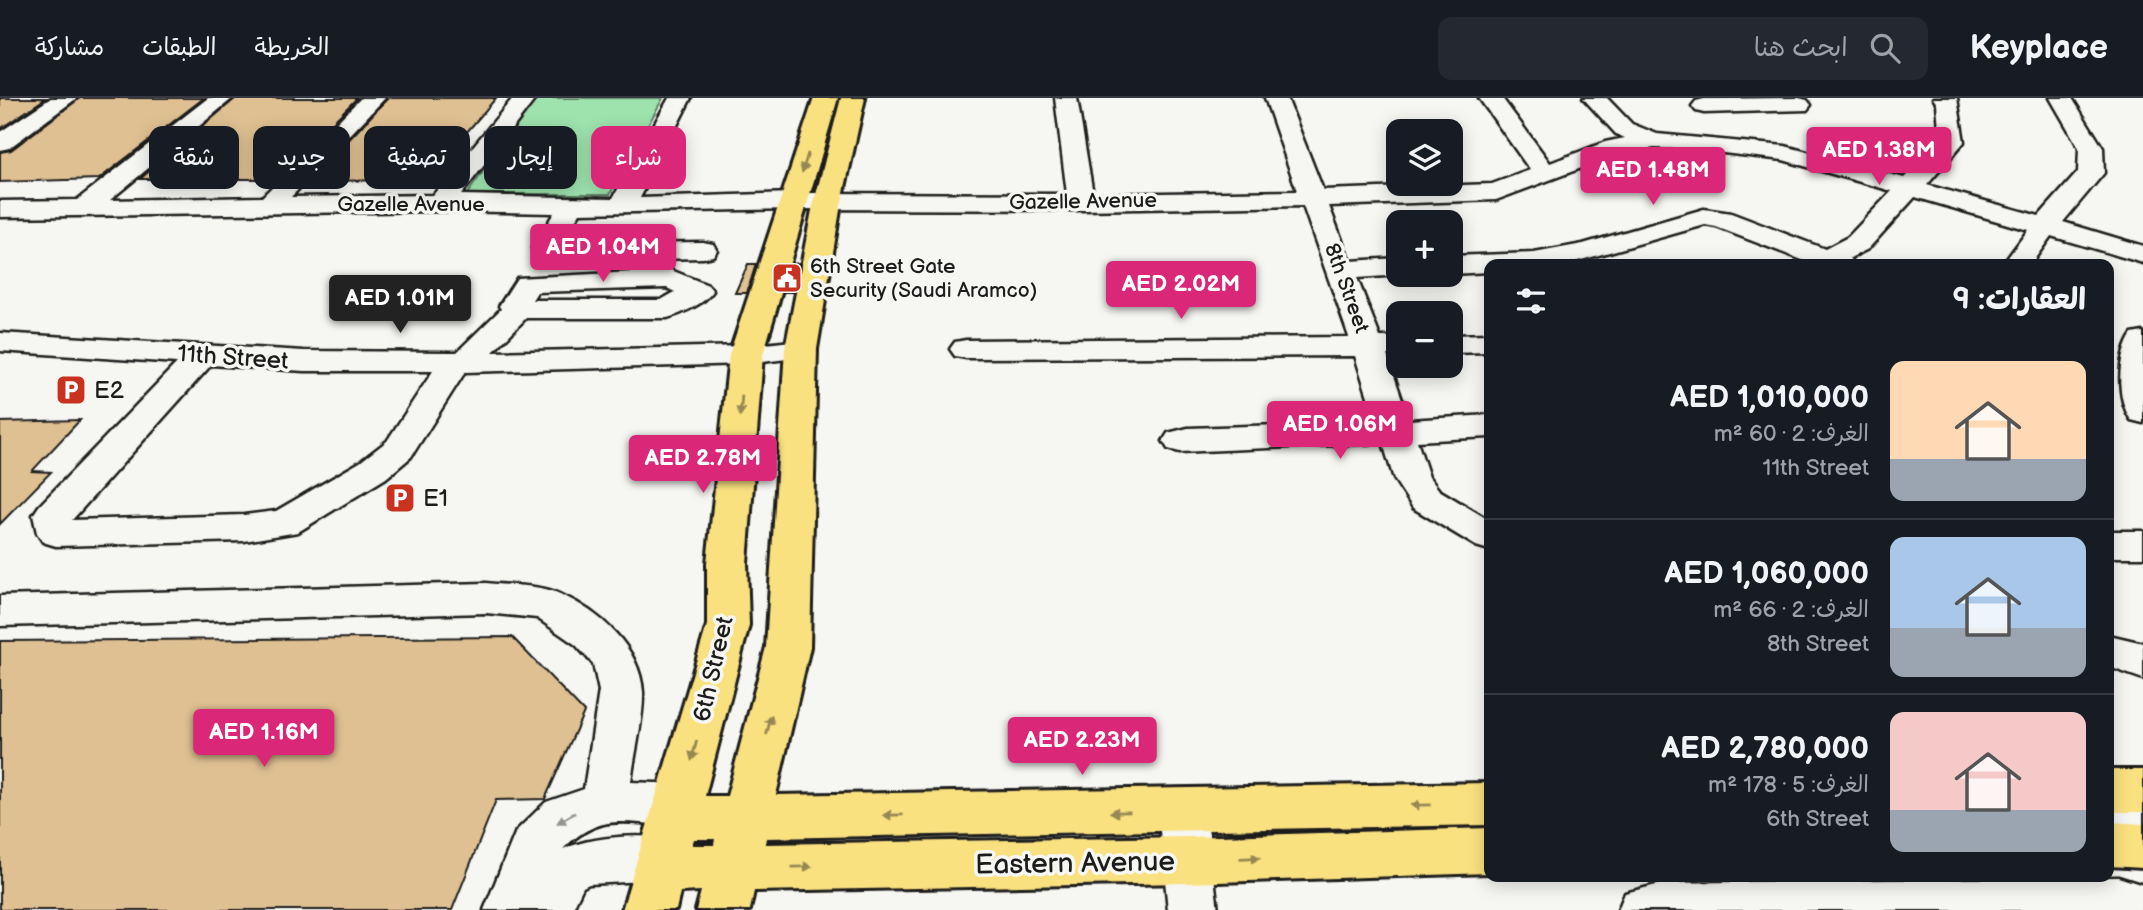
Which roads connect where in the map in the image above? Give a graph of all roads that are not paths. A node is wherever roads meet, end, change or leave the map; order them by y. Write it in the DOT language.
graph roads {
  1 [pos="66,98"];
  2 [pos="222,98"];
  3 [pos="374,98"];
  4 [pos="525,98"];
  5 [pos="681,98"];
  6 [pos="825,98"];
  7 [pos="853,98"];
  8 [pos="1066,98"];
  9 [pos="1276,98"];
  10 [pos="1490,98"];
  11 [pos="1594,98"];
  12 [pos="1944,98"];
  13 [pos="2061,98"];
  14 [pos="1701,102"];
  15 [pos="1799,105"];
  16 [pos="1654,141"];
  17 [pos="0,143"];
  18 [pos="1739,147"];
  19 [pos="1545,174"];
  20 [pos="1909,189"];
  21 [pos="1314,197"];
  22 [pos="811,201"];
  23 [pos="1081,202"];
  24 [pos="441,203"];
  25 [pos="269,205"];
  26 [pos="572,205"];
  27 [pos="86,206"];
  28 [pos="622,206"];
  29 [pos="0,209"];
  30 [pos="2040,232"];
  31 [pos="703,250"];
  32 [pos="2143,255"];
  33 [pos="1550,259"];
  34 [pos="1838,259"];
  35 [pos="2021,259"];
  36 [pos="2076,259"];
  37 [pos="1484,264"];
  38 [pos="1463,265"];
  39 [pos="1386,268"];
  40 [pos="1340,270"];
  41 [pos="518,310"];
  42 [pos="2143,341"];
  43 [pos="0,342"];
  44 [pos="1484,343"];
  45 [pos="1463,344"];
  46 [pos="1383,346"];
  47 [pos="801,349"];
  48 [pos="966,349"];
  49 [pos="202,355"];
  50 [pos="746,355"];
  51 [pos="461,361"];
  52 [pos="2143,413"];
  53 [pos="1484,426"];
  54 [pos="1396,432"];
  55 [pos="1180,441"];
  56 [pos="1412,479"];
  57 [pos="1484,534"];
  58 [pos="2114,544"];
  59 [pos="2143,544"];
  60 [pos="0,611"];
  61 [pos="2114,652"];
  62 [pos="2143,663"];
  63 [pos="2114,791"];
  64 [pos="2143,791"];
  65 [pos="605,801"];
  66 [pos="1484,804"];
  67 [pos="1182,811"];
  68 [pos="2114,814"];
  69 [pos="2143,814"];
  70 [pos="747,817"];
  71 [pos="2114,844"];
  72 [pos="2143,846"];
  73 [pos="1484,851"];
  74 [pos="666,852"];
  75 [pos="1187,860"];
  76 [pos="729,889"];
  77 [pos="1806,906"];
  78 [pos="2143,908"];
  79 [pos="1657,909"];
  80 [pos="509,910"];
  81 [pos="547,910"];
  82 [pos="1192,910"];
  1 -- 17 [label="street"];
  2 -- 27 [label="street"];
  3 -- 25 [label="street"];
  4 -- 24 [label="street"];
  5 -- 28 [label="street"];
  6 -- 22 [label="main road, 6th Street, one-way"];
  7 -- 22 [label="main road, 6th Street"];
  8 -- 23 [label="street"];
  9 -- 21 [label="street, 8th Street"];
  10 -- 19 [label="street"];
  11 -- 16 [label="street"];
  12 -- 20 [label="street"];
  13 -- 30 [label="street"];
  14 -- 15 [label="street"];
  14 -- 18 [label="street"];
  16 -- 18 [label="street, Gazelle Avenue"];
  16 -- 19 [label="street, Gazelle Avenue"];
  18 -- 20 [label="street, Gazelle Avenue"];
  19 -- 21 [label="street, Gazelle Avenue"];
  20 -- 30 [label="street, Gazelle Avenue"];
  20 -- 34 [label="street"];
  21 -- 23 [label="street, Gazelle Avenue"];
  21 -- 40 [label="street, 8th Street"];
  22 -- 23 [label="street, Gazelle Avenue"];
  22 -- 28 [label="street, Gazelle Avenue"];
  22 -- 47 [label="main road, 6th Street"];
  22 -- 50 [label="main road, 6th Street"];
  24 -- 25 [label="street, Gazelle Avenue"];
  24 -- 26 [label="street, Gazelle Avenue"];
  25 -- 27 [label="street, Gazelle Avenue"];
  26 -- 28 [label="street, Gazelle Avenue"];
  26 -- 31 [label="street"];
  27 -- 29 [label="street, Gazelle Avenue"];
  30 -- 32 [label="street, Gazelle Avenue"];
  30 -- 35 [label="street"];
  30 -- 36 [label="street"];
  33 -- 34 [label="street"];
  37 -- 38 [label="street"];
  39 -- 40 [label="street"];
  40 -- 46 [label="street, 8th Street"];
  41 -- 41 [label="street"];
  41 -- 51 [label="street"];
  42 -- 52 [label="street"];
  43 -- 49 [label="street, 11th Street"];
  44 -- 45 [label="street"];
  46 -- 48 [label="street"];
  46 -- 54 [label="street, 8th Street"];
  47 -- 50 [label="street, 11th Street"];
  70 -- 47 [label="main road, 6th Street, one-way"];
  49 -- 51 [label="street, 11th Street"];
  49 -- 51 [label="street"];
  50 -- 51 [label="street, 11th Street"];
  50 -- 74 [label="main road, 6th Street, one-way"];
  53 -- 54 [label="street"];
  54 -- 55 [label="street"];
  54 -- 56 [label="street, 8th Street"];
  56 -- 57 [label="street"];
  58 -- 59 [label="street"];
  60 -- 65 [label="street"];
  61 -- 62 [label="street"];
  63 -- 64 [label="main road"];
  65 -- 74 [label="street"];
  65 -- 80 [label="street, one-way"];
  66 -- 67 [label="main road, Eastern Avenue, one-way"];
  67 -- 70 [label="main road, Eastern Avenue, one-way"];
  67 -- 75 [label="street"];
  68 -- 69 [label="street"];
  70 -- 74 [label="main road, Eastern Avenue"];
  70 -- 76 [label="main road, 6th Street"];
  71 -- 72 [label="main road"];
  75 -- 73 [label="main road, Eastern Avenue, one-way"];
  74 -- 76 [label="main road, Eastern Avenue"];
  74 -- 81 [label="street"];
  76 -- 75 [label="main road, Eastern Avenue, one-way"];
  75 -- 82 [label="street"];
  77 -- 78 [label="street"];
  77 -- 79 [label="street"];
}
